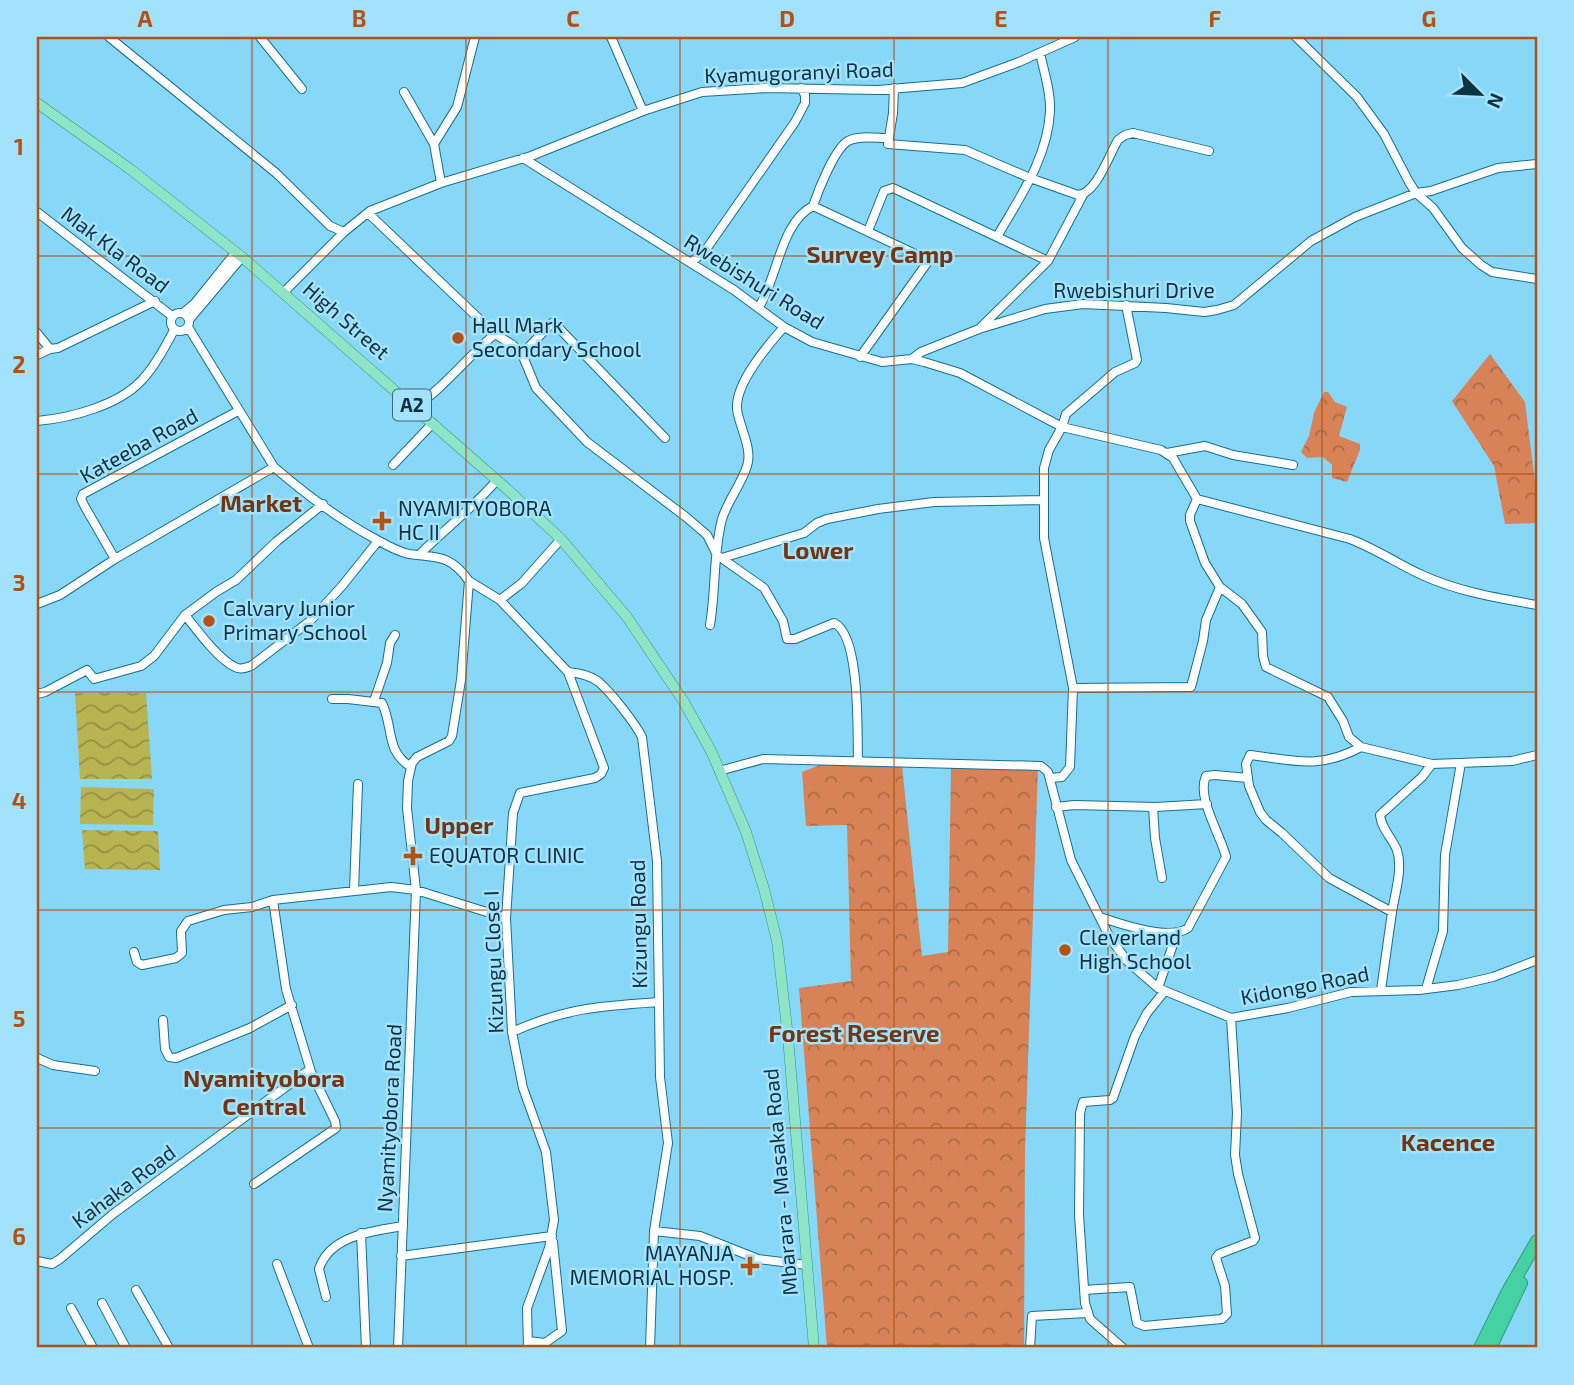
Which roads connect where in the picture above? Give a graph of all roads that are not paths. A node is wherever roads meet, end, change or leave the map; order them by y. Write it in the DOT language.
graph roads {
  1 [pos="110,37"];
  2 [pos="260,37"];
  3 [pos="475,37"];
  4 [pos="611,37"];
  5 [pos="1075,37"];
  6 [pos="1296,37"];
  7 [pos="1040,53"];
  8 [pos="801,88"];
  9 [pos="894,88"];
  10 [pos="302,89"];
  11 [pos="404,92"];
  12 [pos="37,103"];
  13 [pos="643,111"];
  14 [pos="888,138"];
  15 [pos="434,144"];
  16 [pos="1209,151"];
  17 [pos="523,158"];
  18 [pos="1537,164"];
  19 [pos="1030,178"];
  20 [pos="441,183"];
  21 [pos="1416,193"];
  22 [pos="1083,195"];
  23 [pos="814,205"];
  24 [pos="37,212"];
  25 [pos="368,213"];
  26 [pos="868,231"];
  27 [pos="344,232"];
  28 [pos="998,235"];
  29 [pos="239,254"];
  30 [pos="1048,261"];
  31 [pos="691,263"];
  32 [pos="1537,279"];
  33 [pos="284,292"];
  34 [pos="155,301"];
  35 [pos="1126,306"];
  36 [pos="759,307"];
  37 [pos="172,316"];
  38 [pos="186,320"];
  39 [pos="784,327"];
  40 [pos="979,329"];
  41 [pos="174,330"];
  42 [pos="37,333"];
  43 [pos="495,334"];
  44 [pos="50,349"];
  45 [pos="522,354"];
  46 [pos="37,355"];
  47 [pos="860,357"];
  48 [pos="912,359"];
  49 [pos="415,407"];
  50 [pos="238,411"];
  51 [pos="37,421"];
  52 [pos="433,423"];
  53 [pos="1062,427"];
  54 [pos="664,438"];
  55 [pos="1167,453"];
  56 [pos="393,465"];
  57 [pos="1293,465"];
  58 [pos="274,467"];
  59 [pos="497,480"];
  60 [pos="1043,499"];
  61 [pos="1197,499"];
  62 [pos="323,504"];
  63 [pos="561,539"];
  64 [pos="378,541"];
  65 [pos="419,554"];
  66 [pos="719,557"];
  67 [pos="114,559"];
  68 [pos="469,581"];
  69 [pos="1220,587"];
  70 [pos="500,600"];
  71 [pos="37,604"];
  72 [pos="1537,605"];
  73 [pos="185,615"];
  74 [pos="710,625"];
  75 [pos="395,635"];
  76 [pos="568,672"];
  77 [pos="1073,688"];
  78 [pos="37,694"];
  79 [pos="331,699"];
  80 [pos="374,701"];
  81 [pos="1361,747"];
  82 [pos="1537,755"];
  83 [pos="858,761"];
  84 [pos="1461,763"];
  85 [pos="1432,764"];
  86 [pos="411,767"];
  87 [pos="719,771"];
  88 [pos="1050,778"];
  89 [pos="1248,778"];
  90 [pos="358,784"];
  91 [pos="1207,804"];
  92 [pos="1056,807"];
  93 [pos="1153,807"];
  94 [pos="1162,878"];
  95 [pos="354,890"];
  96 [pos="416,890"];
  97 [pos="273,900"];
  98 [pos="1392,912"];
  99 [pos="1100,917"];
  100 [pos="506,918"];
  101 [pos="1177,933"];
  102 [pos="134,952"];
  103 [pos="1537,960"];
  104 [pos="1426,989"];
  105 [pos="1161,990"];
  106 [pos="1381,990"];
  107 [pos="658,1002"];
  108 [pos="292,1005"];
  109 [pos="1231,1018"];
  110 [pos="163,1020"];
  111 [pos="512,1032"];
  112 [pos="37,1058"];
  113 [pos="95,1071"];
  114 [pos="311,1072"];
  115 [pos="254,1184"];
  116 [pos="403,1226"];
  117 [pos="654,1231"];
  118 [pos="361,1233"];
  119 [pos="552,1236"];
  120 [pos="1537,1241"];
  121 [pos="401,1256"];
  122 [pos="1537,1256"];
  123 [pos="37,1261"];
  124 [pos="277,1264"];
  125 [pos="807,1265"];
  126 [pos="136,1290"];
  127 [pos="1084,1290"];
  128 [pos="326,1297"];
  129 [pos="102,1303"];
  130 [pos="71,1308"];
  131 [pos="1087,1313"];
  132 [pos="528,1345"];
  133 [pos="93,1348"];
  134 [pos="126,1348"];
  135 [pos="169,1348"];
  136 [pos="309,1348"];
  137 [pos="366,1348"];
  138 [pos="398,1348"];
  139 [pos="650,1348"];
  140 [pos="814,1348"];
  141 [pos="1030,1348"];
  142 [pos="1123,1348"];
  143 [pos="1480,1348"];
  144 [pos="1490,1348"];
  1 -- 27 [label="street"];
  2 -- 10 [label="street"];
  3 -- 15 [label="street"];
  4 -- 13 [label="street"];
  5 -- 7 [label="street, Kyamugoranyi Road"];
  6 -- 21 [label="street"];
  7 -- 9 [label="street, Kyamugoranyi Road"];
  7 -- 19 [label="street"];
  8 -- 9 [label="street, Kyamugoranyi Road"];
  8 -- 13 [label="street, Kyamugoranyi Road"];
  8 -- 31 [label="street"];
  9 -- 14 [label="street"];
  11 -- 15 [label="street"];
  12 -- 29 [label="main road, High Street / A2"];
  13 -- 17 [label="street, Kyamugoranyi Road"];
  14 -- 19 [label="street"];
  14 -- 23 [label="street"];
  15 -- 20 [label="street"];
  16 -- 22 [label="street"];
  17 -- 20 [label="street, Kyamugoranyi Road"];
  17 -- 31 [label="street, Rwebishuri Road"];
  18 -- 21 [label="street, Rwebishuri Drive"];
  19 -- 22 [label="street"];
  19 -- 28 [label="street"];
  20 -- 25 [label="street, Kyamugoranyi Road"];
  21 -- 32 [label="street"];
  21 -- 35 [label="street, Rwebishuri Drive"];
  22 -- 30 [label="street"];
  23 -- 26 [label="street"];
  23 -- 36 [label="street"];
  24 -- 34 [label="street, Mak Kla Road"];
  25 -- 27 [label="street, Kyamugoranyi Road"];
  25 -- 43 [label="street"];
  26 -- 28 [label="street"];
  26 -- 47 [label="street"];
  27 -- 33 [label="street, Kyamugoranyi Road"];
  28 -- 30 [label="street"];
  29 -- 33 [label="main road, High Street / A2"];
  29 -- 38 [label="street"];
  30 -- 40 [label="street"];
  31 -- 36 [label="street, Rwebishuri Road"];
  33 -- 49 [label="main road, High Street / A2"];
  34 -- 37 [label="street, Mak Kla Road"];
  34 -- 44 [label="street"];
  35 -- 40 [label="street, Rwebishuri Drive"];
  35 -- 53 [label="street"];
  36 -- 39 [label="street, Rwebishuri Road"];
  37 -- 38 [label="street"];
  37 -- 41 [label="street"];
  38 -- 41 [label="street"];
  38 -- 50 [label="street"];
  39 -- 47 [label="street, Rwebishuri Road"];
  39 -- 66 [label="street"];
  40 -- 48 [label="street, Rwebishuri Drive"];
  41 -- 51 [label="street"];
  42 -- 44 [label="street"];
  43 -- 45 [label="street"];
  43 -- 49 [label="street"];
  44 -- 46 [label="street"];
  45 -- 54 [label="street"];
  45 -- 66 [label="street"];
  47 -- 48 [label="street, Rwebishuri Road"];
  48 -- 53 [label="street, Rwebishuri Road"];
  49 -- 52 [label="main road, High Street / A2"];
  50 -- 58 [label="street"];
  50 -- 67 [label="street, Kateeba Road"];
  52 -- 56 [label="street"];
  52 -- 59 [label="main road, High Street / A2"];
  53 -- 55 [label="street, Rwebishuri Road"];
  53 -- 60 [label="street"];
  55 -- 57 [label="street"];
  55 -- 61 [label="street"];
  58 -- 62 [label="street, Kizungu Road"];
  58 -- 67 [label="street"];
  59 -- 63 [label="main road, High Street / A2"];
  59 -- 65 [label="street"];
  60 -- 66 [label="street"];
  60 -- 77 [label="street"];
  61 -- 69 [label="street"];
  61 -- 72 [label="street"];
  62 -- 64 [label="street, Kizungu Road"];
  62 -- 73 [label="street"];
  63 -- 70 [label="street"];
  63 -- 87 [label="main road, High Street / A2"];
  64 -- 65 [label="street, Kizungu Road"];
  64 -- 73 [label="street"];
  65 -- 68 [label="street, Kizungu Road"];
  66 -- 74 [label="street"];
  66 -- 83 [label="street"];
  67 -- 71 [label="street"];
  68 -- 70 [label="street, Kizungu Road"];
  68 -- 86 [label="street"];
  69 -- 77 [label="street"];
  69 -- 81 [label="street"];
  70 -- 76 [label="street, Kizungu Road"];
  73 -- 78 [label="street"];
  75 -- 80 [label="street"];
  76 -- 100 [label="street, Kizungu Close I"];
  76 -- 107 [label="street, Kizungu Road"];
  77 -- 88 [label="street"];
  79 -- 80 [label="street"];
  80 -- 86 [label="street"];
  81 -- 85 [label="street"];
  81 -- 89 [label="street"];
  82 -- 84 [label="street"];
  83 -- 87 [label="street"];
  83 -- 88 [label="street"];
  84 -- 85 [label="street"];
  84 -- 104 [label="street"];
  85 -- 98 [label="street"];
  86 -- 96 [label="street, Nyamityobora Road"];
  87 -- 125 [label="main road, Mbarara - Masaka Road / A2"];
  88 -- 92 [label="street, Kidongo Road"];
  89 -- 91 [label="street"];
  89 -- 98 [label="street"];
  90 -- 95 [label="street"];
  91 -- 93 [label="street"];
  91 -- 101 [label="street"];
  92 -- 93 [label="street"];
  92 -- 99 [label="street, Kidongo Road"];
  93 -- 94 [label="street"];
  95 -- 96 [label="street"];
  95 -- 97 [label="street"];
  96 -- 100 [label="street"];
  96 -- 116 [label="street, Nyamityobora Road"];
  97 -- 102 [label="street"];
  97 -- 108 [label="street"];
  98 -- 106 [label="street"];
  99 -- 101 [label="street"];
  99 -- 105 [label="street, Kidongo Road"];
  100 -- 111 [label="street, Kizungu Close I"];
  101 -- 105 [label="street"];
  103 -- 104 [label="street, Kidongo Road"];
  104 -- 106 [label="street, Kidongo Road"];
  105 -- 109 [label="street, Kidongo Road"];
  105 -- 127 [label="street"];
  106 -- 109 [label="street, Kidongo Road"];
  107 -- 111 [label="street"];
  107 -- 117 [label="street, Kizungu Road"];
  108 -- 110 [label="street"];
  108 -- 114 [label="street"];
  109 -- 127 [label="street"];
  111 -- 119 [label="street, Kizungu Close I"];
  112 -- 113 [label="street"];
  114 -- 115 [label="street"];
  114 -- 123 [label="street, Kahaka Road"];
  116 -- 118 [label="street"];
  116 -- 121 [label="street, Nyamityobora Road"];
  117 -- 125 [label="street"];
  117 -- 139 [label="street, Kizungu Road"];
  118 -- 128 [label="street"];
  118 -- 137 [label="street"];
  119 -- 121 [label="street"];
  119 -- 132 [label="street"];
  119 -- 132 [label="street"];
  120 -- 143 [label="highway"];
  121 -- 138 [label="street, Nyamityobora Road"];
  122 -- 144 [label="highway"];
  124 -- 136 [label="street"];
  125 -- 140 [label="main road, Mbarara - Masaka Road / A2"];
  126 -- 135 [label="street"];
  127 -- 131 [label="street"];
  129 -- 134 [label="street"];
  130 -- 133 [label="street"];
  131 -- 141 [label="street"];
  131 -- 142 [label="street"];
}
